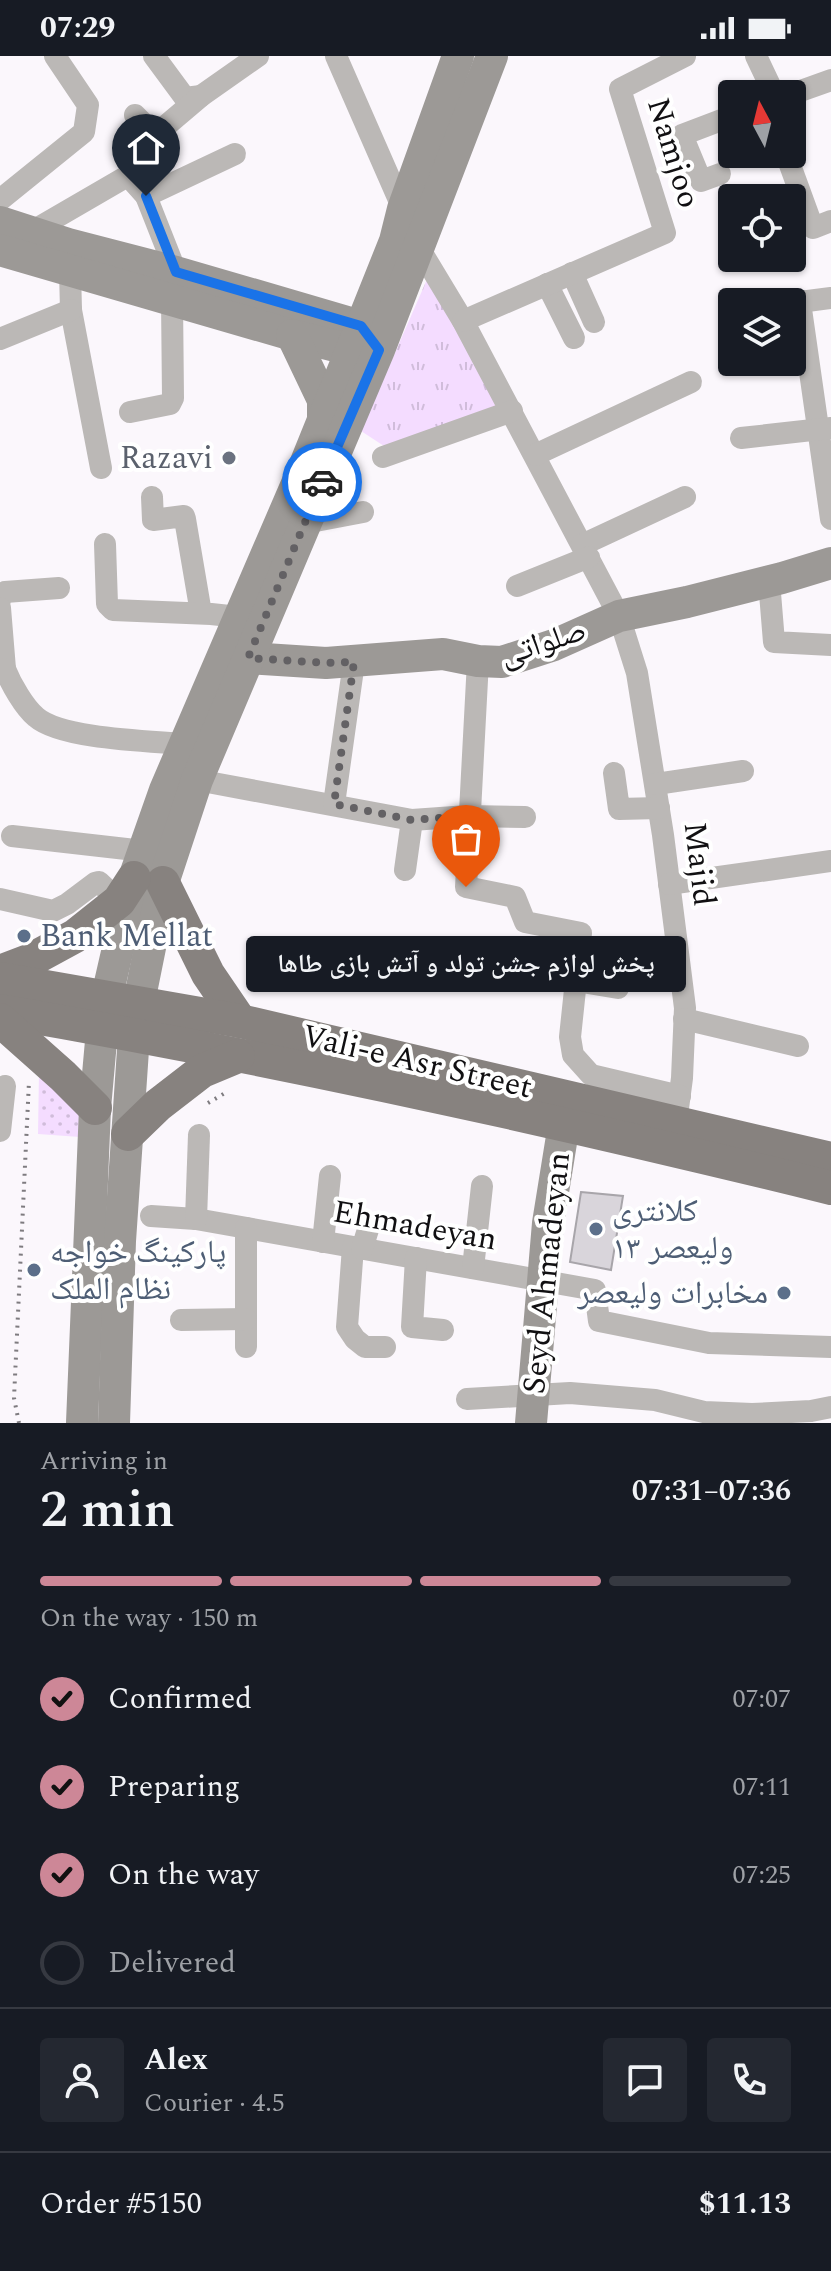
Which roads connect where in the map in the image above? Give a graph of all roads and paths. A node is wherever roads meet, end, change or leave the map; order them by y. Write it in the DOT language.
graph roads {
  1 [pos="55,56"];
  2 [pos="154,56"];
  3 [pos="258,56"];
  4 [pos="336,56"];
  5 [pos="458,56"];
  6 [pos="492,56"];
  7 [pos="685,56"];
  8 [pos="756,56"];
  9 [pos="767,80"];
  10 [pos="831,80"];
  11 [pos="806,89"];
  12 [pos="201,96"];
  13 [pos="135,115"];
  14 [pos="718,121"];
  15 [pos="155,135"];
  16 [pos="235,154"];
  17 [pos="791,168"];
  18 [pos="720,174"];
  19 [pos="129,177"];
  20 [pos="146,196"];
  21 [pos="0,200"];
  22 [pos="403,209"];
  23 [pos="831,221"];
  24 [pos="0,222"];
  25 [pos="31,232"];
  26 [pos="419,248"];
  27 [pos="0,250"];
  28 [pos="70,271"];
  29 [pos="383,272"];
  30 [pos="572,273"];
  31 [pos="547,284"];
  32 [pos="174,286"];
  33 [pos="831,298"];
  34 [pos="806,301"];
  35 [pos="71,310"];
  36 [pos="463,321"];
  37 [pos="594,322"];
  38 [pos="297,323"];
  39 [pos="574,338"];
  40 [pos="0,339"];
  41 [pos="364,342"];
  42 [pos="806,345"];
  43 [pos="691,382"];
  44 [pos="512,411"];
  45 [pos="130,412"];
  46 [pos="323,421"];
  47 [pos="825,428"];
  48 [pos="741,438"];
  49 [pos="535,455"];
  50 [pos="383,457"];
  51 [pos="101,468"];
  52 [pos="152,497"];
  53 [pos="685,497"];
  54 [pos="363,512"];
  55 [pos="831,519"];
  56 [pos="305,523"];
  57 [pos="105,544"];
  58 [pos="585,551"];
  59 [pos="831,563"];
  60 [pos="769,581"];
  61 [pos="517,586"];
  62 [pos="59,588"];
  63 [pos="0,599"];
  64 [pos="0,608"];
  65 [pos="201,613"];
  66 [pos="619,616"];
  67 [pos="239,617"];
  68 [pos="831,645"];
  69 [pos="248,658"];
  70 [pos="478,661"];
  71 [pos="354,662"];
  72 [pos="3,670"];
  73 [pos="183,744"];
  74 [pos="743,771"];
  75 [pos="614,773"];
  76 [pos="197,780"];
  77 [pos="656,784"];
  78 [pos="334,804"];
  79 [pos="659,808"];
  80 [pos="468,816"];
  81 [pos="525,817"];
  82 [pos="412,820"];
  83 [pos="12,836"];
  84 [pos="831,861"];
  85 [pos="405,870"];
  86 [pos="140,878"];
  87 [pos="669,884"];
  88 [pos="0,899"];
  89 [pos="0,972"];
  90 [pos="0,979"];
  91 [pos="576,981"];
  92 [pos="618,988"];
  93 [pos="123,999"];
  94 [pos="0,1011"];
  95 [pos="684,1019"];
  96 [pos="0,1020"];
  97 [pos="240,1021"];
  98 [pos="118,1033"];
  99 [pos="798,1046"];
  100 [pos="238,1056"];
  101 [pos="29,1067"];
  102 [pos="5,1086"];
  103 [pos="229,1090"];
  104 [pos="205,1105"];
  105 [pos="95,1108"];
  106 [pos="678,1109"];
  107 [pos="564,1124"];
  108 [pos="0,1131"];
  109 [pos="128,1134"];
  110 [pos="199,1135"];
  111 [pos="831,1159"];
  112 [pos="330,1176"];
  113 [pos="482,1186"];
  114 [pos="831,1188"];
  115 [pos="151,1216"];
  116 [pos="196,1219"];
  117 [pos="370,1223"];
  118 [pos="246,1228"];
  119 [pos="323,1242"];
  120 [pos="358,1248"];
  121 [pos="416,1258"];
  122 [pos="473,1268"];
  123 [pos="542,1281"];
  124 [pos="246,1319"];
  125 [pos="181,1320"];
  126 [pos="443,1330"];
  127 [pos="246,1347"];
  128 [pos="385,1347"];
  129 [pos="831,1347"];
  130 [pos="467,1399"];
  131 [pos="831,1407"];
  132 [pos="532,1408"];
  133 [pos="19,1423"];
  134 [pos="82,1423"];
  135 [pos="114,1423"];
  1 -- 21 [label="street"];
  2 -- 12 [label="street"];
  3 -- 12 [label="street"];
  4 -- 22 [label="street"];
  5 -- 22 [label="main road"];
  6 -- 26 [label="main road"];
  7 -- 30 [label="street, Namjoo"];
  8 -- 9 [label="street"];
  10 -- 11 [label="street"];
  12 -- 15 [label="street"];
  13 -- 15 [label="street"];
  14 -- 18 [label="street"];
  15 -- 19 [label="street"];
  16 -- 20 [label="street"];
  17 -- 23 [label="street"];
  19 -- 20 [label="street"];
  19 -- 25 [label="street"];
  20 -- 32 [label="street"];
  22 -- 29 [label="main road"];
  24 -- 25 [label="main road"];
  25 -- 32 [label="main road"];
  26 -- 36 [label="street, Majid"];
  26 -- 41 [label="main road"];
  27 -- 28 [label="main road"];
  28 -- 32 [label="main road"];
  28 -- 35 [label="street"];
  29 -- 38 [label="main road"];
  29 -- 41 [label="main road"];
  30 -- 31 [label="street, Namjoo"];
  30 -- 37 [label="street"];
  31 -- 36 [label="street, Namjoo"];
  31 -- 39 [label="street"];
  32 -- 38 [label="main road"];
  32 -- 45 [label="street"];
  33 -- 34 [label="street"];
  35 -- 40 [label="street"];
  35 -- 51 [label="street"];
  36 -- 44 [label="street, Majid"];
  38 -- 41 [label="main road"];
  38 -- 46 [label="main road"];
  41 -- 46 [label="main road"];
  41 -- 56 [label="main road"];
  42 -- 47 [label="street"];
  43 -- 49 [label="street"];
  44 -- 49 [label="street, Majid"];
  44 -- 50 [label="street"];
  46 -- 67 [label="main road"];
  47 -- 48 [label="street"];
  47 -- 55 [label="street"];
  49 -- 58 [label="street, Majid"];
  52 -- 65 [label="street"];
  53 -- 58 [label="street"];
  54 -- 56 [label="street"];
  56 -- 69 [label="main road"];
  57 -- 65 [label="street"];
  58 -- 61 [label="street"];
  58 -- 66 [label="street, Majid"];
  59 -- 60 [label="main road, صلواتی"];
  60 -- 66 [label="main road, صلواتی"];
  60 -- 68 [label="street"];
  62 -- 63 [label="street"];
  64 -- 72 [label="street"];
  65 -- 67 [label="street"];
  66 -- 70 [label="main road, صلواتی"];
  66 -- 77 [label="street, Majid"];
  67 -- 73 [label="main road"];
  69 -- 71 [label="main road, صلواتی"];
  69 -- 76 [label="main road"];
  70 -- 71 [label="main road, صلواتی"];
  70 -- 80 [label="street"];
  71 -- 78 [label="street"];
  72 -- 73 [label="street"];
  73 -- 86 [label="main road"];
  74 -- 77 [label="street"];
  75 -- 79 [label="street"];
  76 -- 78 [label="street"];
  76 -- 86 [label="main road"];
  77 -- 79 [label="street, Majid"];
  78 -- 82 [label="street"];
  79 -- 87 [label="street, Majid"];
  80 -- 81 [label="street"];
  80 -- 82 [label="street"];
  80 -- 91 [label="street"];
  82 -- 85 [label="street"];
  83 -- 86 [label="street"];
  84 -- 87 [label="street"];
  86 -- 88 [label="street"];
  86 -- 89 [label="main road"];
  86 -- 93 [label="main road"];
  86 -- 97 [label="main road"];
  87 -- 95 [label="street, Majid"];
  90 -- 93 [label="main road, Vali-e Asr Street"];
  91 -- 92 [label="street"];
  91 -- 106 [label="street"];
  93 -- 97 [label="main road, Vali-e Asr Street"];
  93 -- 98 [label="main road"];
  94 -- 98 [label="main road, Vali-e Asr Street"];
  95 -- 99 [label="street"];
  95 -- 106 [label="street, Majid"];
  96 -- 105 [label="main road"];
  97 -- 106 [label="main road, Vali-e Asr Street"];
  98 -- 100 [label="main road, Vali-e Asr Street"];
  98 -- 105 [label="main road"];
  98 -- 109 [label="main road"];
  100 -- 107 [label="main road, Vali-e Asr Street"];
  100 -- 109 [label="main road"];
  101 -- 133 [label="path"];
  102 -- 108 [label="street"];
  103 -- 104 [label="path"];
  105 -- 134 [label="main road"];
  106 -- 111 [label="main road, Vali-e Asr Street"];
  107 -- 114 [label="main road, Vali-e Asr Street"];
  107 -- 123 [label="main road, Seyd Ahmadeyan"];
  109 -- 135 [label="main road"];
  110 -- 116 [label="street"];
  112 -- 119 [label="street"];
  113 -- 122 [label="street"];
  115 -- 116 [label="street, Ehmadeyan"];
  116 -- 118 [label="street, Ehmadeyan"];
  117 -- 120 [label="street"];
  118 -- 119 [label="street, Ehmadeyan"];
  118 -- 124 [label="street"];
  119 -- 120 [label="street, Ehmadeyan"];
  120 -- 121 [label="street, Ehmadeyan"];
  120 -- 128 [label="street"];
  121 -- 122 [label="street, Ehmadeyan"];
  121 -- 126 [label="street"];
  122 -- 123 [label="street, Ehmadeyan"];
  123 -- 129 [label="street, Ehmadeyan"];
  123 -- 132 [label="main road, Seyd Ahmadeyan"];
  124 -- 125 [label="street"];
  124 -- 127 [label="street"];
  130 -- 132 [label="street"];
  131 -- 132 [label="street"];
}
